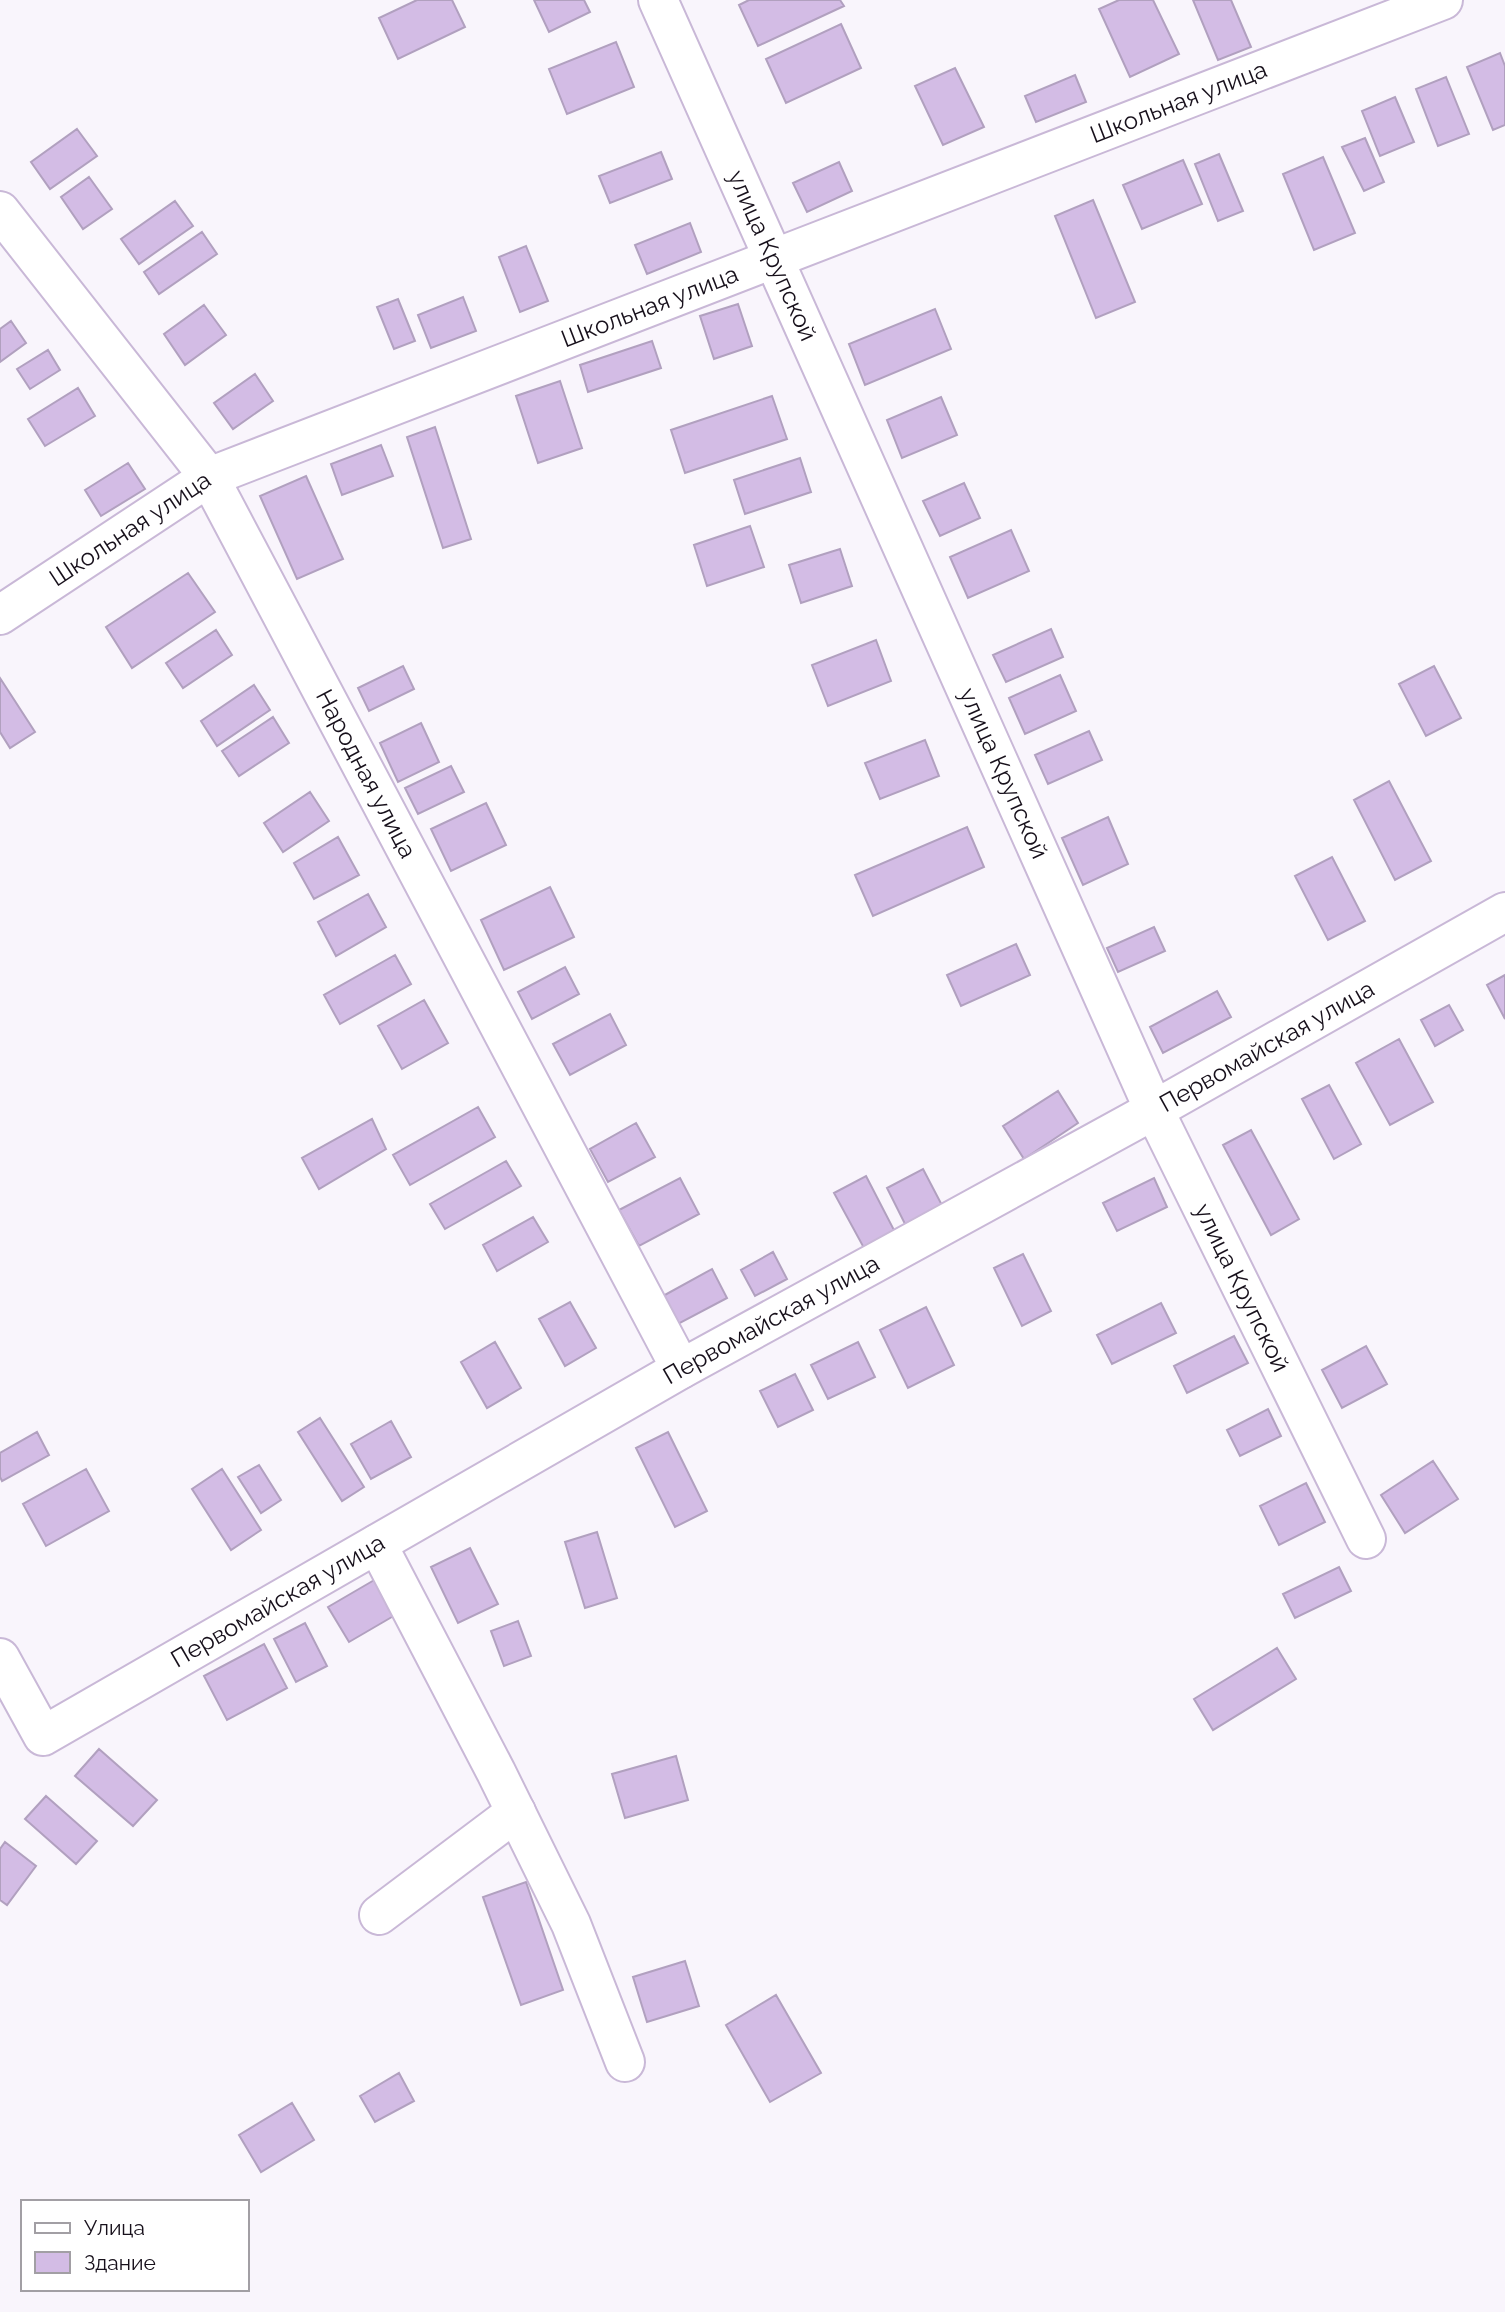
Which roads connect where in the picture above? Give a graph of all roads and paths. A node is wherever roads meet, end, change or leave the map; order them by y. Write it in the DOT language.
graph roads {
  1 [pos="658,0"];
  2 [pos="1443,0"];
  3 [pos="0,211"];
  4 [pos="774,258"];
  5 [pos="209,477"];
  6 [pos="0,615"];
  7 [pos="1505,912"];
  8 [pos="1154,1110"];
  9 [pos="681,1369"];
  10 [pos="1366,1539"];
  11 [pos="377,1544"];
  12 [pos="0,1658"];
  13 [pos="516,1812"];
  14 [pos="379,1915"];
  15 [pos="625,2062"];
  1 -- 4 [label="street, улица Крупской"];
  2 -- 4 [label="street, Школьная улица"];
  3 -- 5 [label="street, Народная улица"];
  4 -- 5 [label="street, Школьная улица"];
  4 -- 8 [label="street, улица Крупской"];
  5 -- 6 [label="street, Школьная улица"];
  5 -- 9 [label="street, Народная улица"];
  7 -- 8 [label="street, Первомайская улица"];
  8 -- 9 [label="street, Первомайская улица"];
  8 -- 10 [label="street, улица Крупской"];
  9 -- 11 [label="street, Первомайская улица"];
  11 -- 12 [label="street, Первомайская улица"];
  11 -- 13 [label="street"];
  13 -- 14 [label="street"];
  13 -- 15 [label="street"];
}
